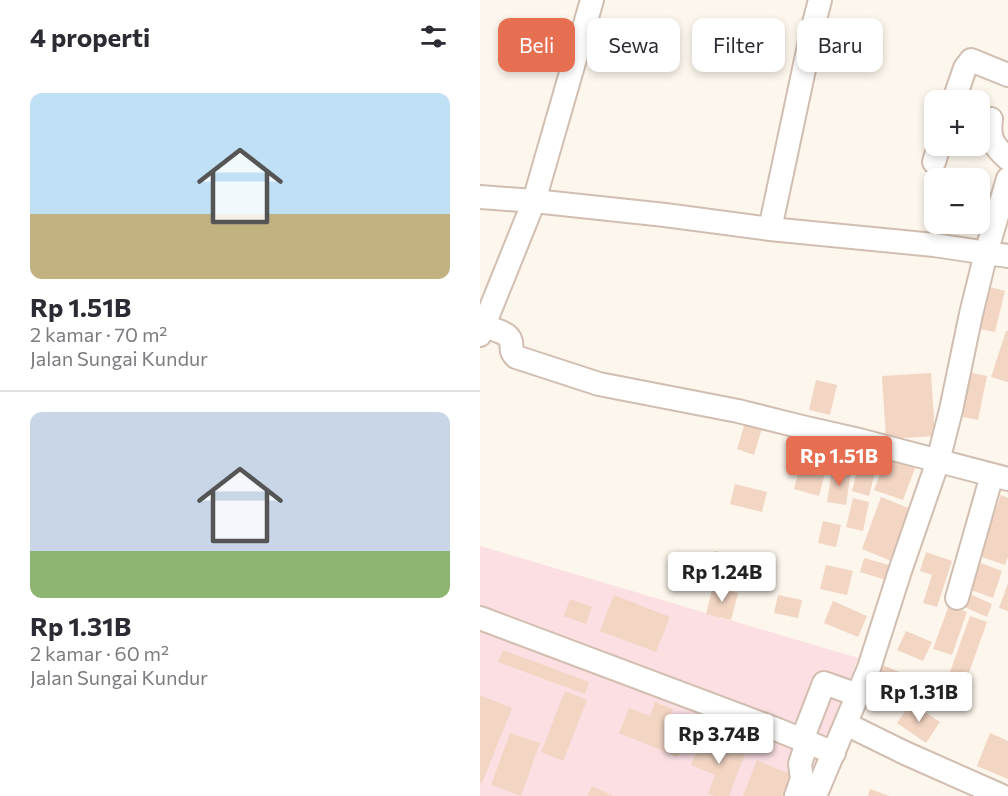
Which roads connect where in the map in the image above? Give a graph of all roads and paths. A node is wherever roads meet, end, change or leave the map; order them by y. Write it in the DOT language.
graph roads {
  1 [pos="592,0"];
  2 [pos="820,0"];
  3 [pos="1008,75"];
  4 [pos="957,90"];
  5 [pos="991,119"];
  6 [pos="1008,159"];
  7 [pos="1008,179"];
  8 [pos="480,197"];
  9 [pos="534,201"];
  10 [pos="770,229"];
  11 [pos="997,254"];
  12 [pos="482,331"];
  13 [pos="938,461"];
  14 [pos="1000,477"];
  15 [pos="957,598"];
  16 [pos="480,618"];
  17 [pos="858,695"];
  18 [pos="846,724"];
  19 [pos="804,741"];
  20 [pos="834,753"];
  21 [pos="796,796"];
  22 [pos="815,796"];
  23 [pos="1002,796"];
  1 -- 9 [label="street"];
  2 -- 10 [label="street"];
  3 -- 4 [label="street"];
  5 -- 6 [label="street"];
  7 -- 11 [label="street"];
  8 -- 9 [label="street"];
  9 -- 10 [label="street"];
  9 -- 12 [label="street"];
  10 -- 11 [label="street"];
  11 -- 13 [label="street"];
  12 -- 13 [label="street"];
  13 -- 14 [label="street"];
  13 -- 17 [label="street"];
  14 -- 15 [label="street"];
  16 -- 19 [label="street"];
  17 -- 18 [label="street"];
  17 -- 19 [label="street"];
  18 -- 20 [label="street"];
  18 -- 23 [label="street"];
  19 -- 20 [label="street"];
  19 -- 21 [label="street"];
  20 -- 22 [label="street"];
}
